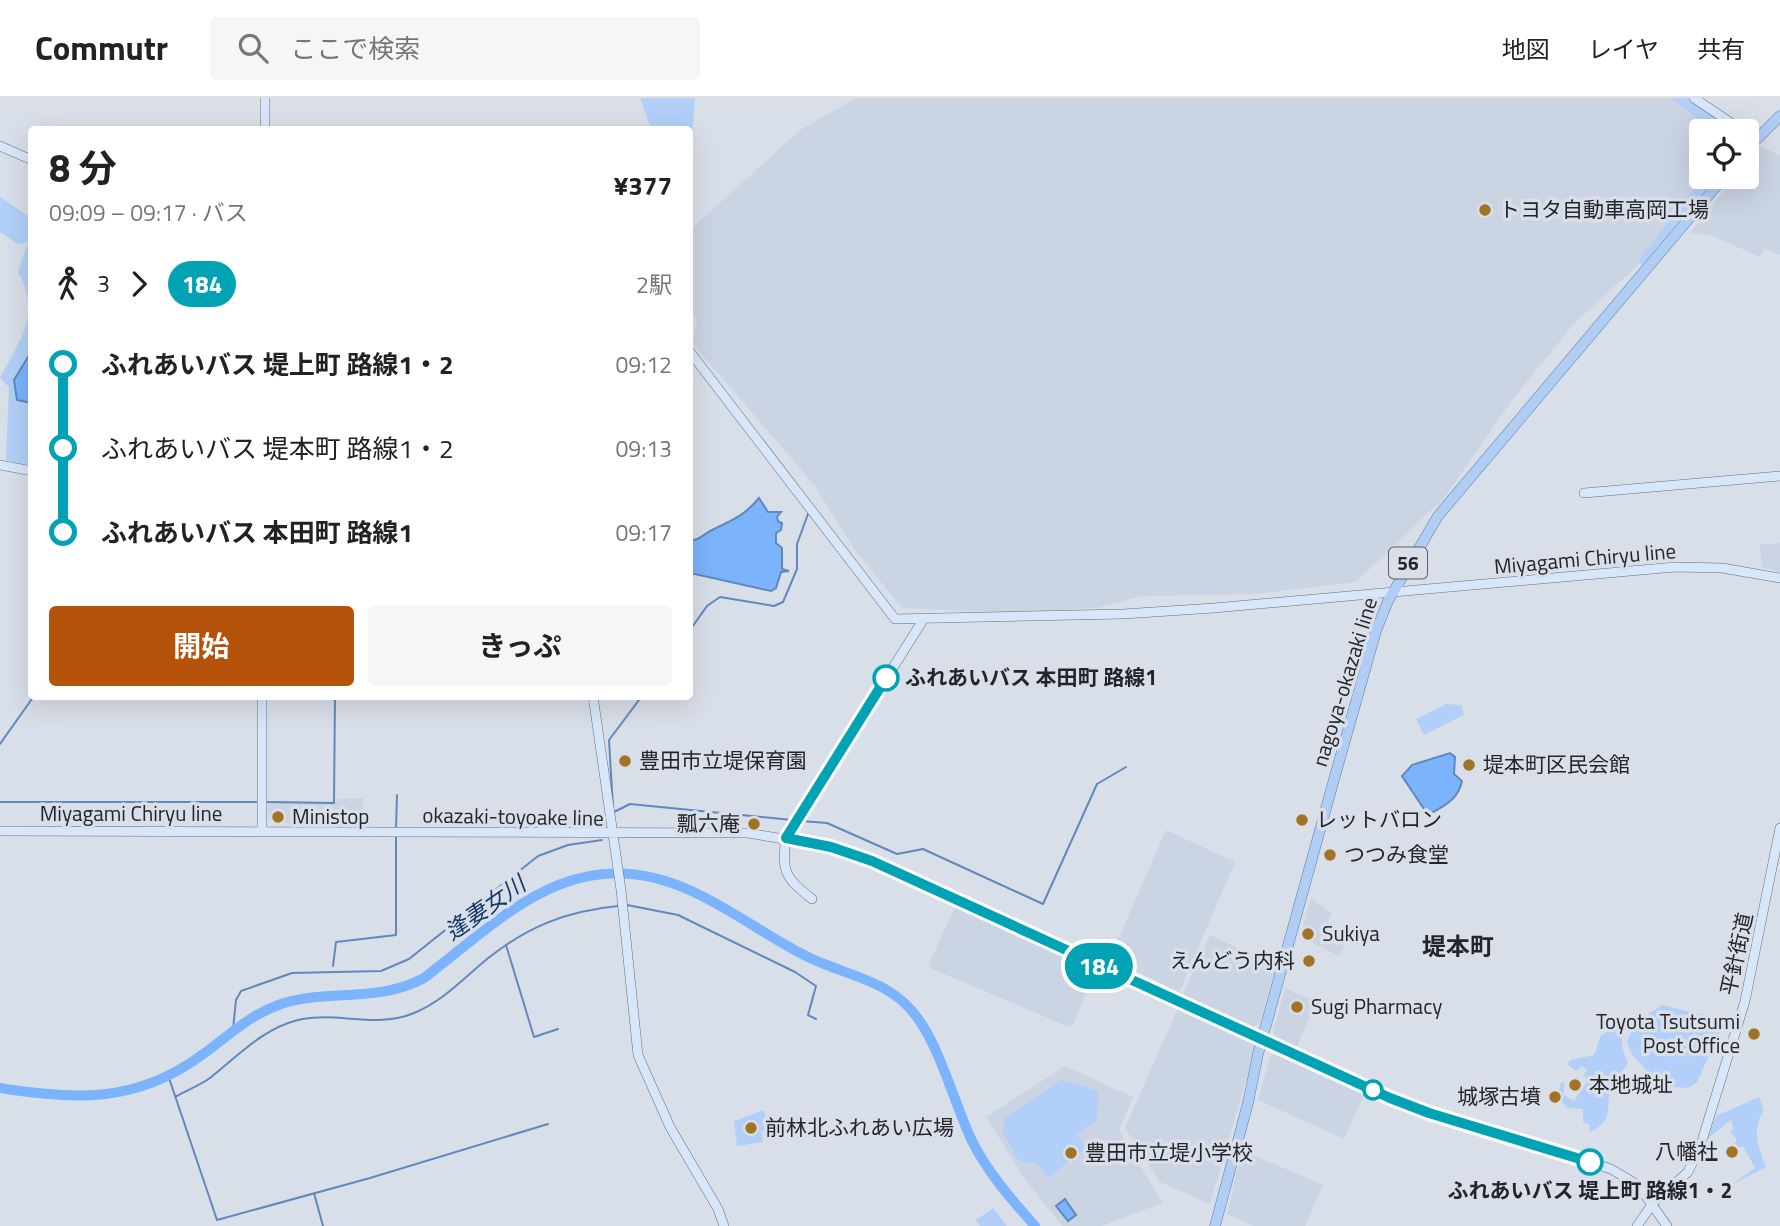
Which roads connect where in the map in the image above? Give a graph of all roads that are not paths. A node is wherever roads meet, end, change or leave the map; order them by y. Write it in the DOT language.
graph roads {
  1 [pos="265,98"];
  2 [pos="1694,98"];
  3 [pos="1780,116"];
  4 [pos="1726,119"];
  5 [pos="265,126"];
  6 [pos="1759,128"];
  7 [pos="0,146"];
  8 [pos="28,158"];
  9 [pos="1714,189"];
  10 [pos="693,356"];
  11 [pos="0,465"];
  12 [pos="28,470"];
  13 [pos="1780,476"];
  14 [pos="1584,493"];
  15 [pos="1780,578"];
  16 [pos="1393,592"];
  17 [pos="923,620"];
  18 [pos="262,700"];
  19 [pos="594,700"];
  20 [pos="1780,828"];
  21 [pos="0,831"];
  22 [pos="262,832"];
  23 [pos="612,832"];
  24 [pos="786,838"];
  25 [pos="812,899"];
  26 [pos="1262,1040"];
  27 [pos="1249,1094"];
  28 [pos="1653,1203"];
  29 [pos="724,1226"];
  30 [pos="1209,1226"];
  31 [pos="1215,1226"];
  32 [pos="1637,1226"];
  33 [pos="1667,1226"];
  1 -- 5 [label="main road"];
  2 -- 4 [label="main road"];
  3 -- 6 [label="main road"];
  7 -- 8 [label="main road"];
  9 -- 16 [label="main road, nagoya-okazaki line / 56"];
  10 -- 17 [label="main road, Miyagami Chiryu line"];
  11 -- 12 [label="main road"];
  13 -- 14 [label="main road"];
  15 -- 16 [label="main road, Miyagami Chiryu line"];
  16 -- 17 [label="main road, Miyagami Chiryu line"];
  16 -- 26 [label="main road, nagoya-okazaki line / 56"];
  17 -- 24 [label="main road"];
  18 -- 22 [label="main road"];
  19 -- 23 [label="main road"];
  20 -- 28 [label="main road, 平針街道"];
  21 -- 22 [label="main road, Miyagami Chiryu line"];
  22 -- 23 [label="main road, okazaki-toyoake line"];
  23 -- 24 [label="main road"];
  23 -- 29 [label="main road, okazaki-toyoake line"];
  24 -- 25 [label="main road"];
  24 -- 26 [label="main road"];
  26 -- 27 [label="main road, nagoya-okazaki line / 56"];
  26 -- 28 [label="main road"];
  27 -- 30 [label="main road, nagoya-okazaki line / 56"];
  27 -- 31 [label="main road, nagoya-okazaki line / 56"];
  28 -- 32 [label="main road, 平針街道"];
  28 -- 33 [label="main road"];
}
